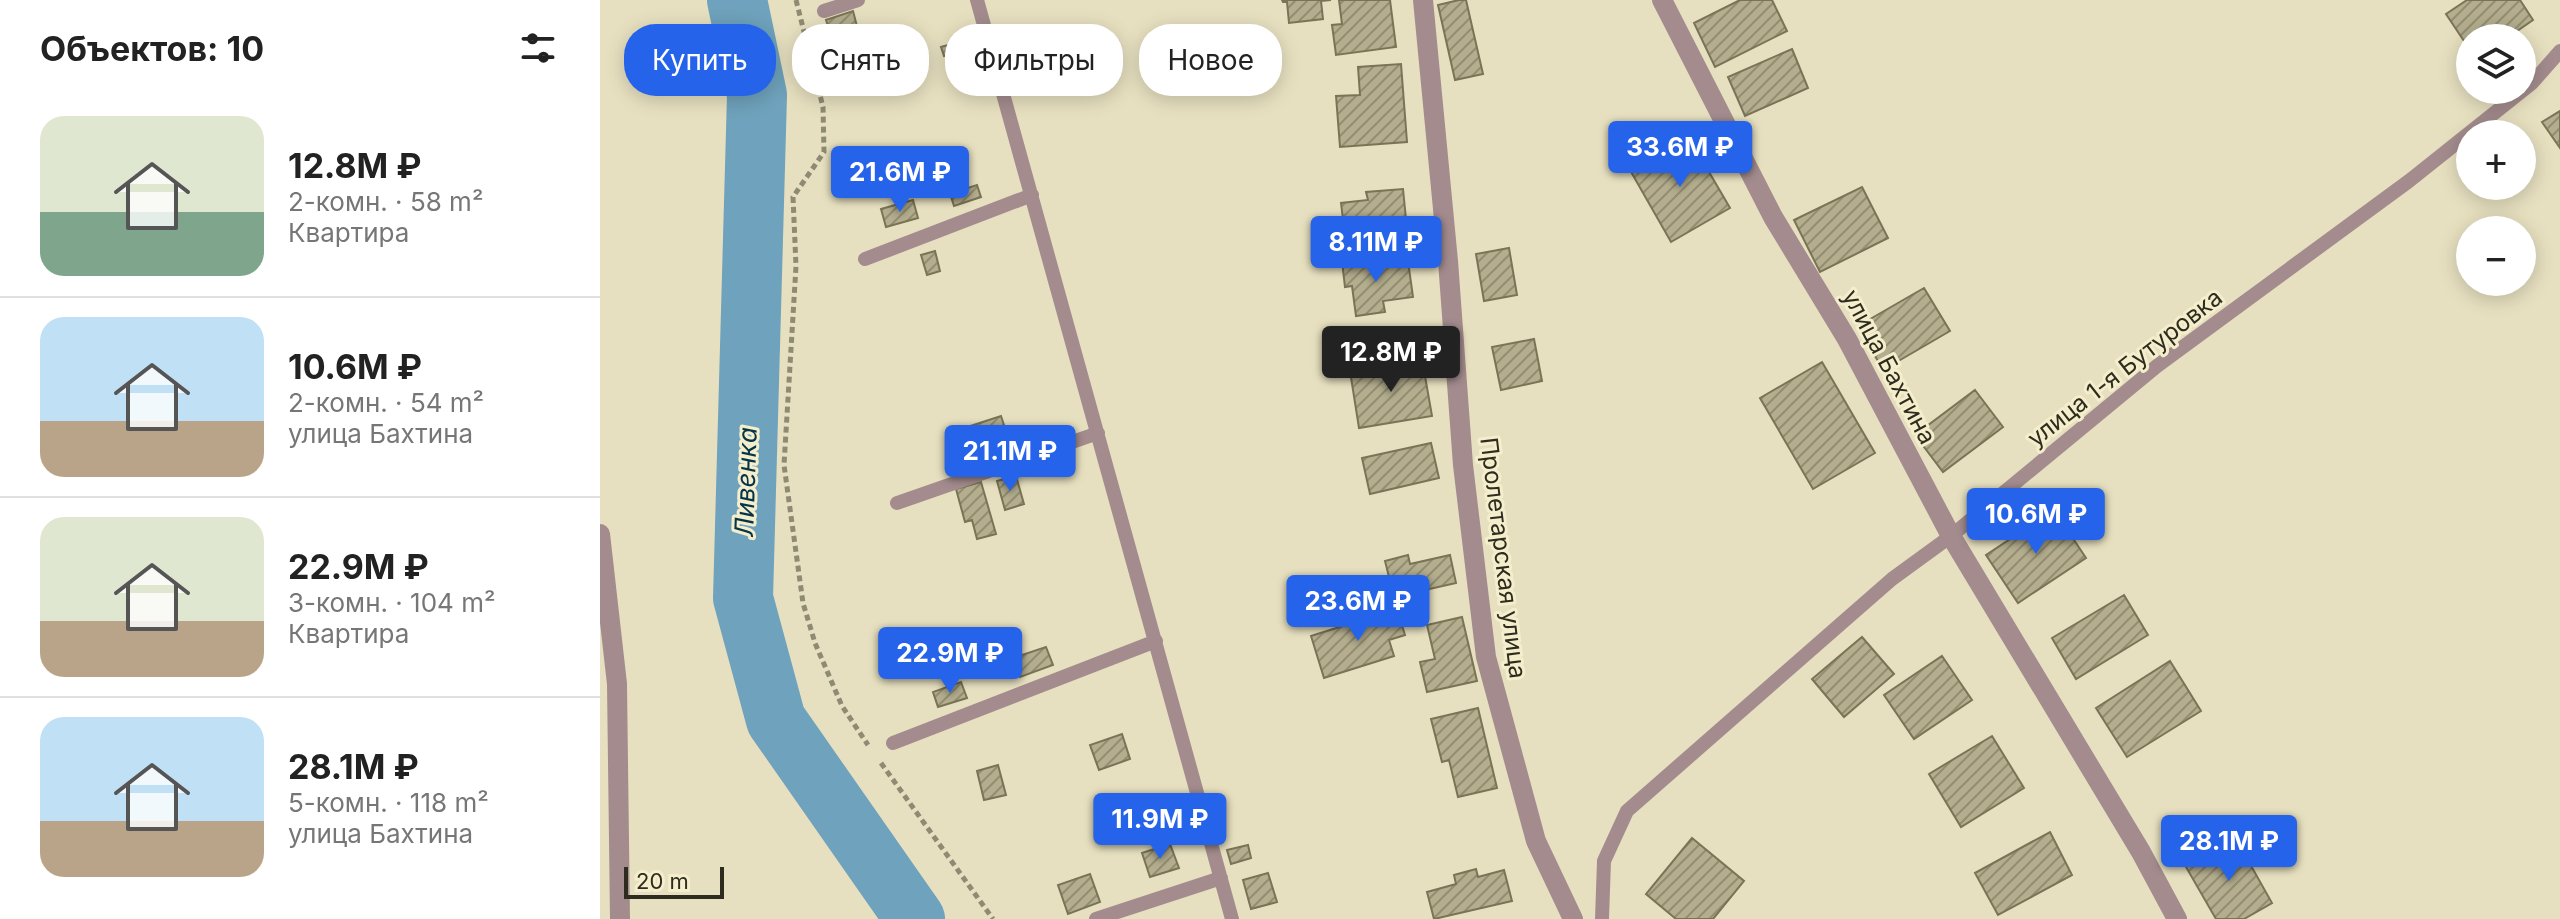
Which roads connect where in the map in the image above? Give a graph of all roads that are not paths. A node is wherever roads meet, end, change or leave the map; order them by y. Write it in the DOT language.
graph roads {
  1 [pos="858,0"];
  2 [pos="977,0"];
  3 [pos="1423,0"];
  4 [pos="1662,0"];
  5 [pos="824,11"];
  6 [pos="2560,51"];
  7 [pos="1032,195"];
  8 [pos="865,259"];
  9 [pos="1098,433"];
  10 [pos="897,503"];
  11 [pos="600,534"];
  12 [pos="1951,536"];
  13 [pos="1156,641"];
  14 [pos="893,743"];
  15 [pos="1221,878"];
  16 [pos="620,919"];
  17 [pos="1096,919"];
  18 [pos="1232,919"];
  19 [pos="1573,919"];
  20 [pos="1602,919"];
  21 [pos="2177,919"];
  1 -- 5 [label="lane"];
  2 -- 7 [label="lane"];
  3 -- 19 [label="street, Пролетарская улица"];
  4 -- 12 [label="street, улица Бахтина"];
  6 -- 12 [label="lane, улица 1-я Бутуровка"];
  7 -- 8 [label="lane"];
  7 -- 9 [label="lane"];
  9 -- 10 [label="lane"];
  9 -- 13 [label="lane"];
  11 -- 16 [label="street"];
  12 -- 20 [label="lane, улица 1-я Бутуровка"];
  12 -- 21 [label="street, улица Бахтина"];
  13 -- 14 [label="lane"];
  13 -- 15 [label="lane"];
  15 -- 17 [label="lane"];
  15 -- 18 [label="lane"];
}
